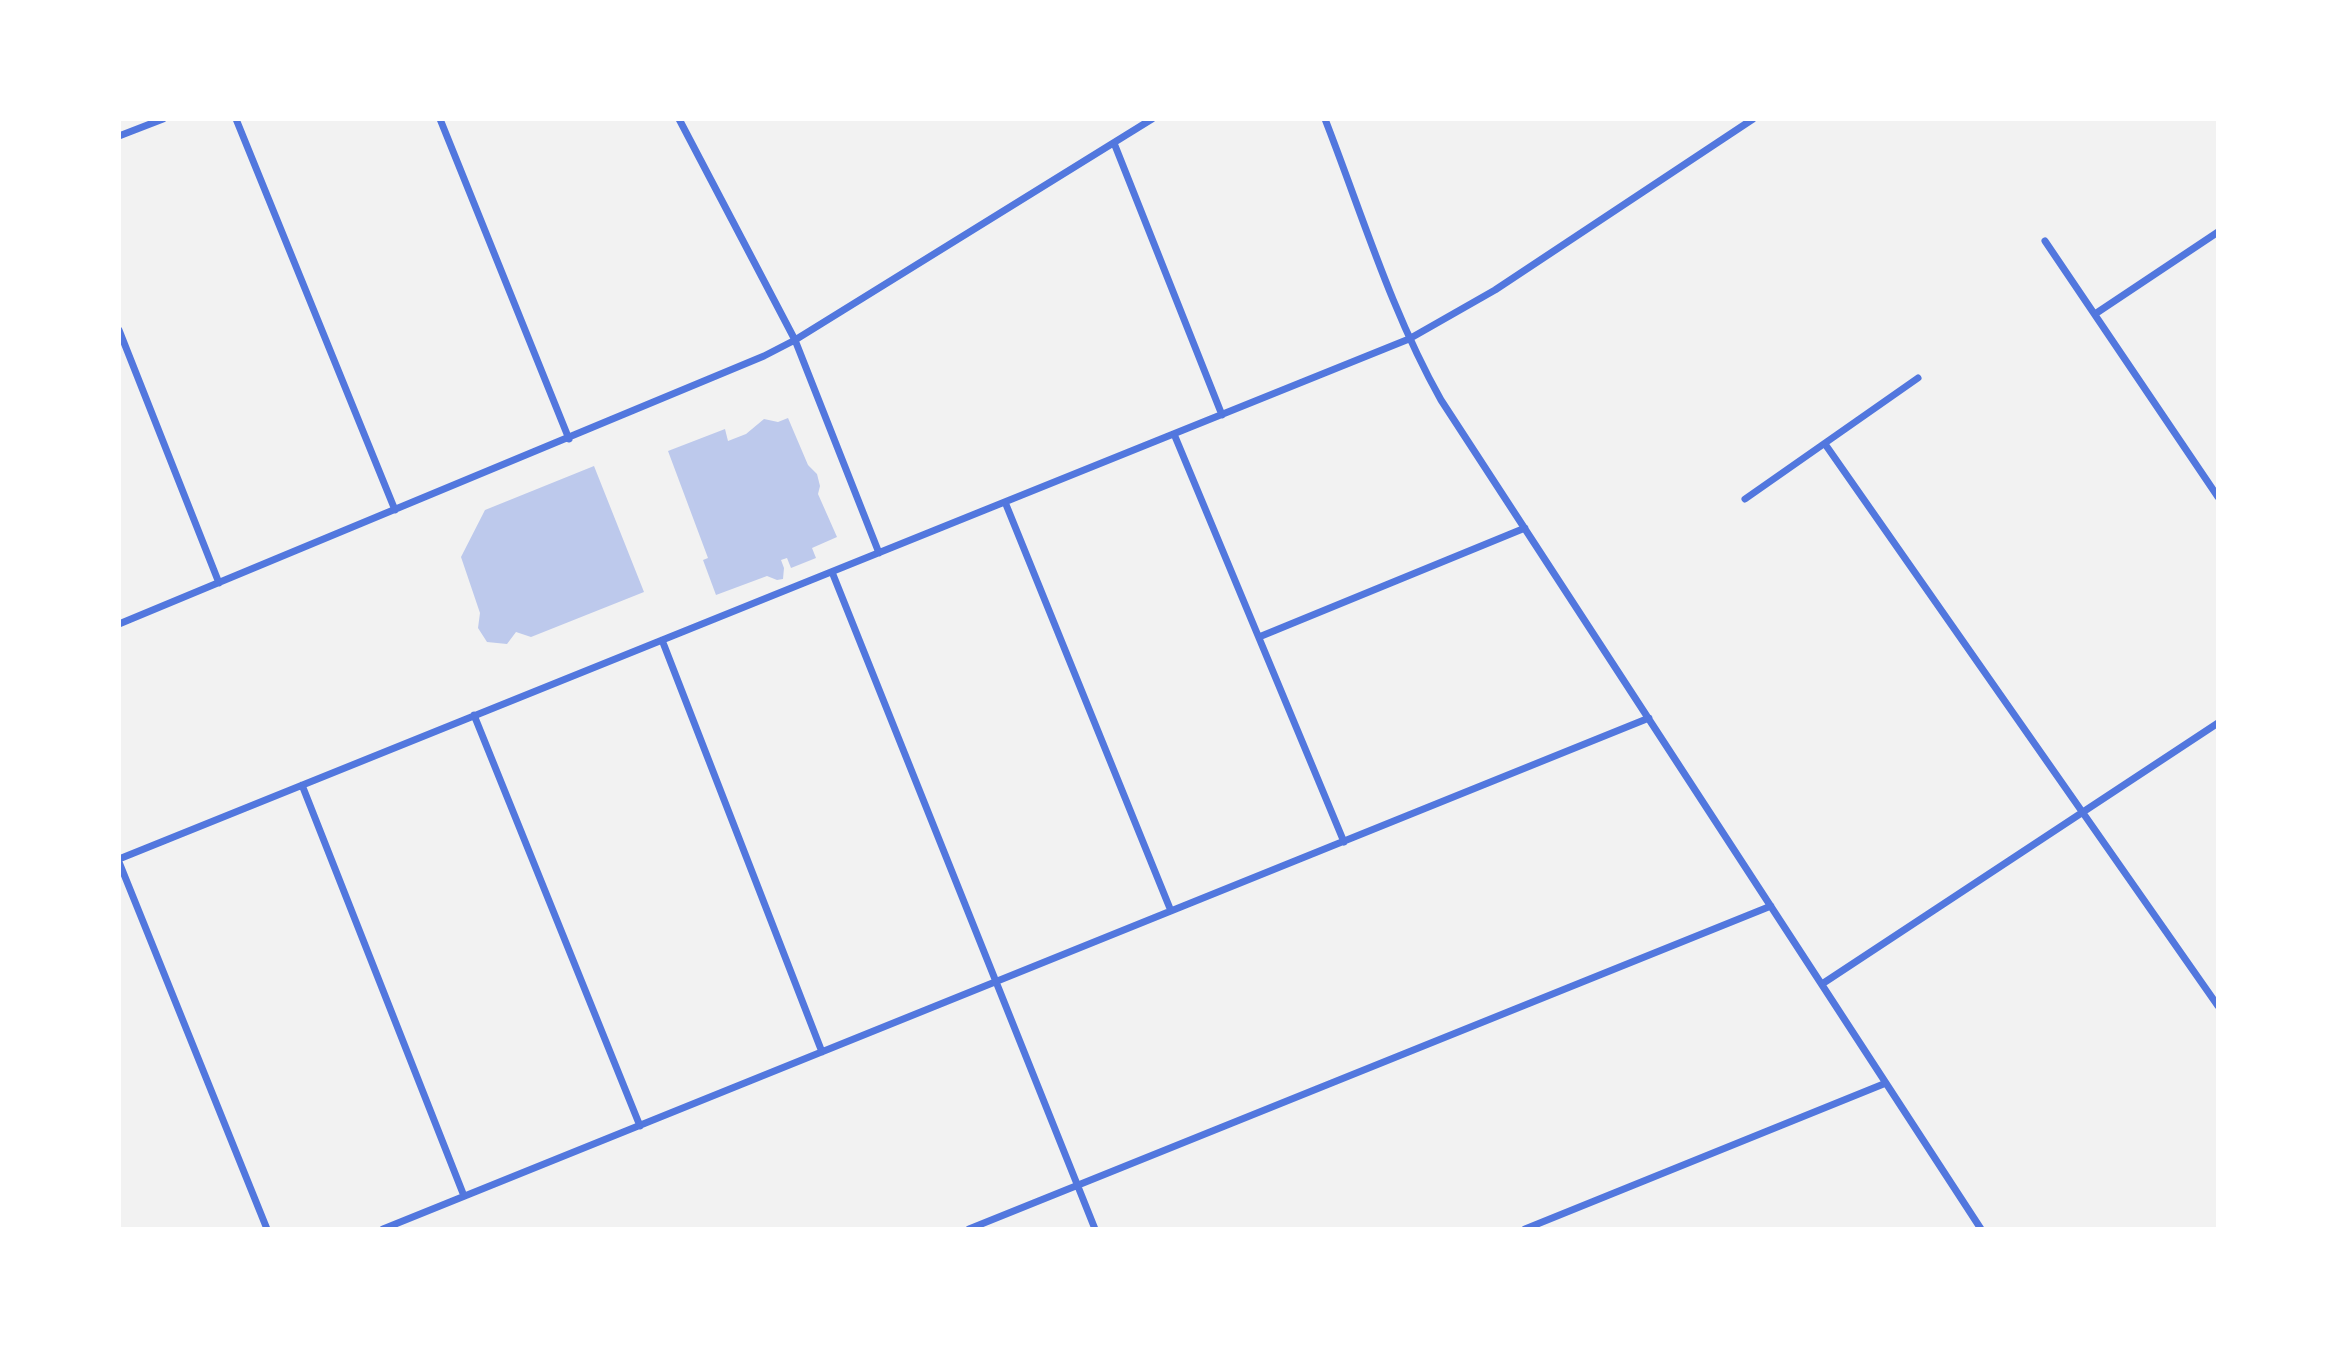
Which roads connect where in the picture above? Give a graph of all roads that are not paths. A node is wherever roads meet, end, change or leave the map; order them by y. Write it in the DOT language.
graph roads {
  1 [pos="134,119"];
  2 [pos="163,119"];
  3 [pos="236,119"];
  4 [pos="440,119"];
  5 [pos="679,119"];
  6 [pos="1152,119"];
  7 [pos="1325,119"];
  8 [pos="1753,119"];
  9 [pos="138,129"];
  10 [pos="119,136"];
  11 [pos="1114,143"];
  12 [pos="2218,232"];
  13 [pos="2045,241"];
  14 [pos="2095,314"];
  15 [pos="119,330"];
  16 [pos="1409,339"];
  17 [pos="795,340"];
  18 [pos="1918,378"];
  19 [pos="1222,415"];
  20 [pos="1174,433"];
  21 [pos="569,439"];
  22 [pos="1825,444"];
  23 [pos="2218,497"];
  24 [pos="1745,499"];
  25 [pos="1005,502"];
  26 [pos="395,510"];
  27 [pos="1524,528"];
  28 [pos="879,553"];
  29 [pos="832,572"];
  30 [pos="219,583"];
  31 [pos="119,624"];
  32 [pos="1259,636"];
  33 [pos="662,640"];
  34 [pos="474,715"];
  35 [pos="1649,718"];
  36 [pos="2218,723"];
  37 [pos="302,785"];
  38 [pos="2082,812"];
  39 [pos="1344,842"];
  40 [pos="119,860"];
  41 [pos="1771,906"];
  42 [pos="1171,911"];
  43 [pos="995,983"];
  44 [pos="1822,984"];
  45 [pos="2218,1006"];
  46 [pos="822,1052"];
  47 [pos="1886,1083"];
  48 [pos="640,1126"];
  49 [pos="1077,1185"];
  50 [pos="464,1196"];
  51 [pos="267,1229"];
  52 [pos="383,1229"];
  53 [pos="969,1229"];
  54 [pos="1095,1229"];
  55 [pos="1525,1229"];
  56 [pos="1981,1229"];
  1 -- 9 [label="street"];
  2 -- 9 [label="street"];
  3 -- 26 [label="street"];
  4 -- 21 [label="street"];
  5 -- 17 [label="street"];
  6 -- 11 [label="street"];
  7 -- 16 [label="street"];
  8 -- 16 [label="street"];
  9 -- 10 [label="street"];
  11 -- 17 [label="street"];
  11 -- 19 [label="street"];
  12 -- 14 [label="street"];
  13 -- 14 [label="street"];
  14 -- 23 [label="street"];
  15 -- 30 [label="street"];
  16 -- 19 [label="street"];
  16 -- 27 [label="street"];
  17 -- 21 [label="street"];
  17 -- 28 [label="street"];
  18 -- 22 [label="street"];
  19 -- 20 [label="street"];
  20 -- 25 [label="street"];
  20 -- 32 [label="street"];
  21 -- 26 [label="street"];
  22 -- 24 [label="street"];
  22 -- 38 [label="street"];
  25 -- 28 [label="street"];
  25 -- 42 [label="street"];
  26 -- 30 [label="street"];
  27 -- 32 [label="street"];
  27 -- 35 [label="street"];
  28 -- 29 [label="street"];
  29 -- 33 [label="street"];
  29 -- 43 [label="street"];
  30 -- 31 [label="street"];
  32 -- 39 [label="street"];
  33 -- 34 [label="street"];
  33 -- 46 [label="street"];
  34 -- 37 [label="street"];
  34 -- 48 [label="street"];
  35 -- 39 [label="street"];
  35 -- 41 [label="street"];
  36 -- 38 [label="street"];
  37 -- 40 [label="street"];
  37 -- 50 [label="street"];
  38 -- 44 [label="street"];
  38 -- 45 [label="street"];
  39 -- 42 [label="street"];
  40 -- 51 [label="street"];
  41 -- 44 [label="street"];
  41 -- 49 [label="street"];
  42 -- 43 [label="street"];
  43 -- 46 [label="street"];
  43 -- 49 [label="street"];
  44 -- 47 [label="street"];
  46 -- 48 [label="street"];
  47 -- 55 [label="street"];
  47 -- 56 [label="street"];
  48 -- 50 [label="street"];
  49 -- 53 [label="street"];
  49 -- 54 [label="street"];
  50 -- 52 [label="street"];
}
